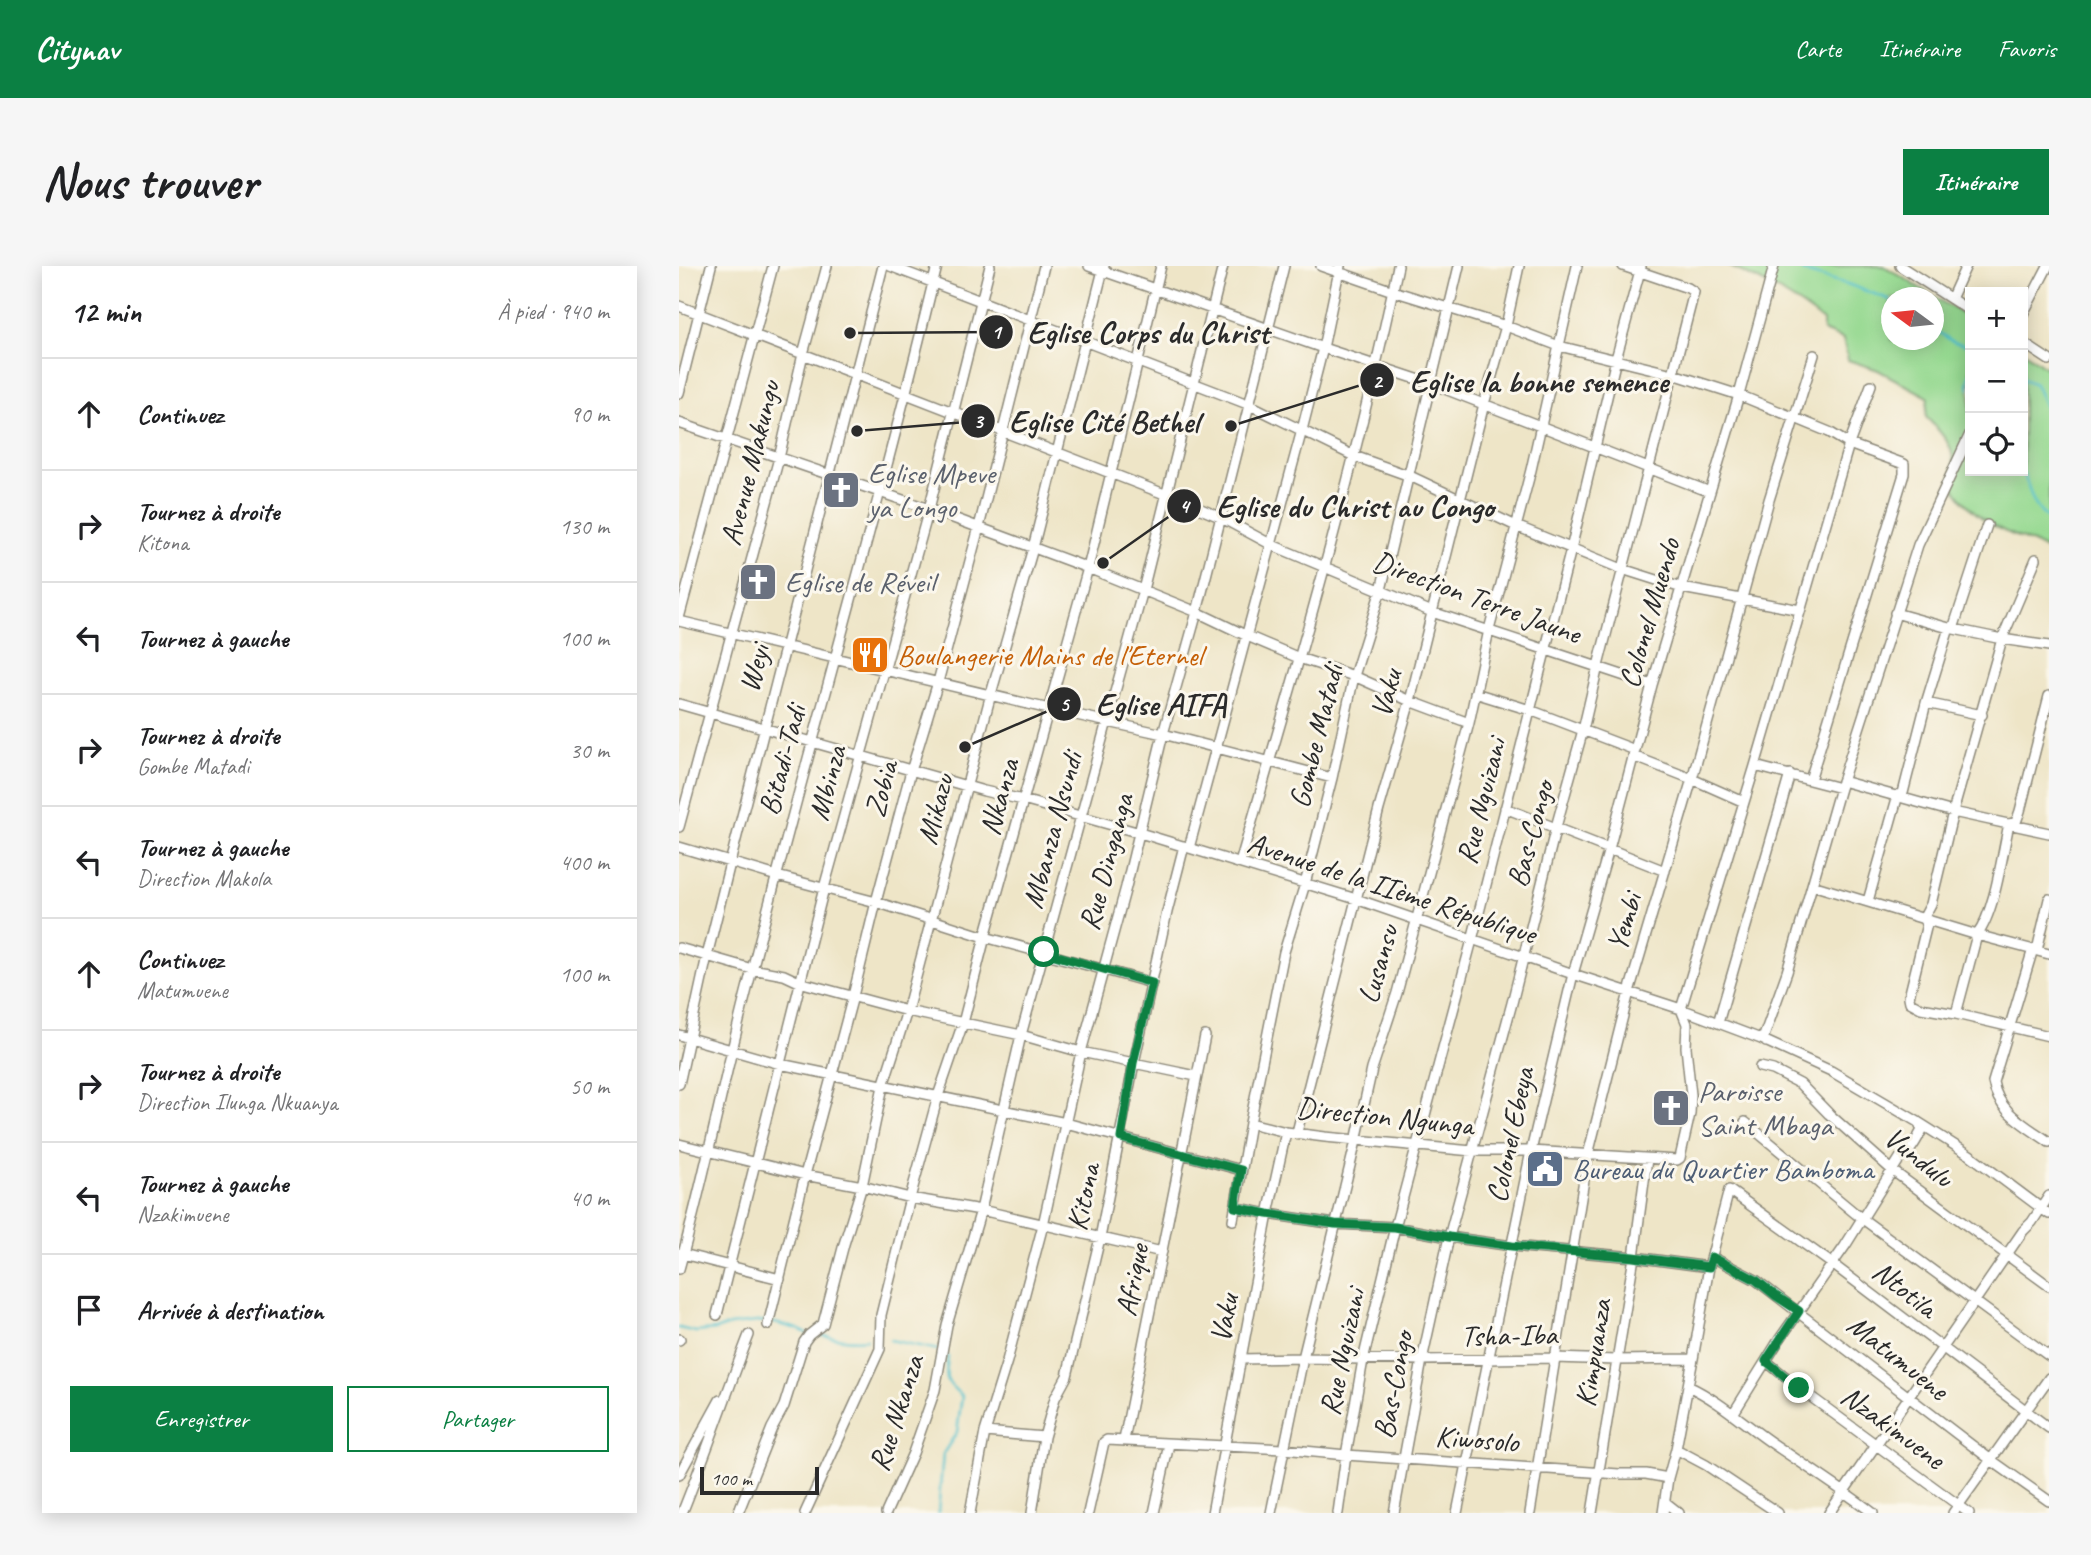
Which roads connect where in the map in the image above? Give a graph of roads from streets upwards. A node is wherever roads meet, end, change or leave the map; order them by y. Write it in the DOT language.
graph roads {
  1 [pos="711,266"];
  2 [pos="773,266"];
  3 [pos="827,266"];
  4 [pos="883,266"];
  5 [pos="890,266"];
  6 [pos="937,266"];
  7 [pos="991,266"];
  8 [pos="1044,266"];
  9 [pos="1089,266"];
  10 [pos="1161,266"];
  11 [pos="1223,266"];
  12 [pos="1284,266"];
  13 [pos="1321,266"];
  14 [pos="1398,266"];
  15 [pos="1459,266"];
  16 [pos="1519,266"];
  17 [pos="1577,266"];
  18 [pos="1623,266"];
  19 [pos="1774,266"];
  20 [pos="1901,266"];
  21 [pos="1966,266"];
  22 [pos="2048,266"];
  23 [pos="1103,268"];
  24 [pos="1339,269"];
  25 [pos="1641,269"];
  26 [pos="933,282"];
  27 [pos="1155,290"];
  28 [pos="1393,291"];
  29 [pos="1951,299"];
  30 [pos="982,301"];
  31 [pos="2028,304"];
  32 [pos="679,306"];
  33 [pos="1448,307"];
  34 [pos="1965,308"];
  35 [pos="1213,309"];
  36 [pos="699,314"];
  37 [pos="1031,320"];
  38 [pos="1506,326"];
  39 [pos="1269,329"];
  40 [pos="754,335"];
  41 [pos="1084,341"];
  42 [pos="1559,346"];
  43 [pos="2028,346"];
  44 [pos="1323,348"];
  45 [pos="803,354"];
  46 [pos="1814,355"];
  47 [pos="1616,359"];
  48 [pos="2049,360"];
  49 [pos="1137,363"];
  50 [pos="1377,365"];
  51 [pos="855,373"];
  52 [pos="1673,374"];
  53 [pos="1194,383"];
  54 [pos="1432,384"];
  55 [pos="1871,385"];
  56 [pos="679,393"];
  57 [pos="905,394"];
  58 [pos="1739,395"];
  59 [pos="1484,404"];
  60 [pos="1250,405"];
  61 [pos="952,413"];
  62 [pos="1795,419"];
  63 [pos="679,423"];
  64 [pos="1540,425"];
  65 [pos="1302,430"];
  66 [pos="1001,431"];
  67 [pos="726,439"];
  68 [pos="1849,444"];
  69 [pos="1965,445"];
  70 [pos="1595,448"];
  71 [pos="1057,452"];
  72 [pos="1354,456"];
  73 [pos="779,458"];
  74 [pos="1649,467"];
  75 [pos="1110,473"];
  76 [pos="828,475"];
  77 [pos="1409,476"];
  78 [pos="880,492"];
  79 [pos="1710,492"];
  80 [pos="1167,495"];
  81 [pos="1461,500"];
  82 [pos="929,509"];
  83 [pos="1220,517"];
  84 [pos="1987,525"];
  85 [pos="1516,526"];
  86 [pos="979,527"];
  87 [pos="1272,545"];
  88 [pos="1033,548"];
  89 [pos="1571,549"];
  90 [pos="2036,559"];
  91 [pos="1324,565"];
  92 [pos="1088,568"];
  93 [pos="1622,569"];
  94 [pos="1682,588"];
  95 [pos="1143,590"];
  96 [pos="1381,590"];
  97 [pos="1741,600"];
  98 [pos="1800,610"];
  99 [pos="1432,611"];
  100 [pos="1197,612"];
  101 [pos="1895,613"];
  102 [pos="679,619"];
  103 [pos="1951,629"];
  104 [pos="1489,630"];
  105 [pos="731,633"];
  106 [pos="1245,635"];
  107 [pos="2003,639"];
  108 [pos="786,646"];
  109 [pos="2049,646"];
  110 [pos="1545,648"];
  111 [pos="1300,657"];
  112 [pos="836,658"];
  113 [pos="1598,666"];
  114 [pos="884,670"];
  115 [pos="1355,676"];
  116 [pos="938,682"];
  117 [pos="1653,685"];
  118 [pos="1475,693"];
  119 [pos="991,694"];
  120 [pos="2049,696"];
  121 [pos="1410,701"];
  122 [pos="1926,703"];
  123 [pos="679,704"];
  124 [pos="1049,709"];
  125 [pos="1530,710"];
  126 [pos="710,712"];
  127 [pos="1982,715"];
  128 [pos="1107,720"];
  129 [pos="1469,723"];
  130 [pos="764,728"];
  131 [pos="1583,730"];
  132 [pos="1163,734"];
  133 [pos="811,742"];
  134 [pos="1216,748"];
  135 [pos="1634,753"];
  136 [pos="860,756"];
  137 [pos="1269,762"];
  138 [pos="1755,766"];
  139 [pos="911,771"];
  140 [pos="1790,774"];
  141 [pos="1332,778"];
  142 [pos="1692,779"];
  143 [pos="1810,780"];
  144 [pos="1841,784"];
  145 [pos="967,786"];
  146 [pos="1898,795"];
  147 [pos="1023,800"];
  148 [pos="1744,802"];
  149 [pos="1505,808"];
  150 [pos="1953,812"];
  151 [pos="1080,816"];
  152 [pos="2009,824"];
  153 [pos="679,827"];
  154 [pos="1556,827"];
  155 [pos="1140,833"];
  156 [pos="2049,833"];
  157 [pos="679,847"];
  158 [pos="1187,847"];
  159 [pos="1609,849"];
  160 [pos="730,863"];
  161 [pos="1240,863"];
  162 [pos="1665,871"];
  163 [pos="776,876"];
  164 [pos="1305,884"];
  165 [pos="1812,884"];
  166 [pos="824,888"];
  167 [pos="1356,899"];
  168 [pos="2049,900"];
  169 [pos="1868,901"];
  170 [pos="876,902"];
  171 [pos="931,919"];
  172 [pos="1416,919"];
  173 [pos="1923,919"];
  174 [pos="1977,935"];
  175 [pos="985,937"];
  176 [pos="1472,940"];
  177 [pos="679,947"];
  178 [pos="2033,949"];
  179 [pos="1044,952"];
  180 [pos="2049,954"];
  181 [pos="707,956"];
  182 [pos="1524,956"];
  183 [pos="752,968"];
  184 [pos="1102,969"];
  185 [pos="1573,974"];
  186 [pos="799,982"];
  187 [pos="1152,983"];
  188 [pos="1629,992"];
  189 [pos="853,996"];
  190 [pos="1681,1009"];
  191 [pos="907,1011"];
  192 [pos="1956,1014"];
  193 [pos="963,1023"];
  194 [pos="1718,1023"];
  195 [pos="2010,1026"];
  196 [pos="679,1035"];
  197 [pos="1021,1035"];
  198 [pos="1205,1036"];
  199 [pos="2049,1036"];
  200 [pos="690,1039"];
  201 [pos="1766,1042"];
  202 [pos="733,1051"];
  203 [pos="1081,1052"];
  204 [pos="1133,1063"];
  205 [pos="780,1064"];
  206 [pos="1760,1067"];
  207 [pos="833,1074"];
  208 [pos="1196,1076"];
  209 [pos="679,1084"];
  210 [pos="883,1086"];
  211 [pos="938,1096"];
  212 [pos="1004,1108"];
  213 [pos="1745,1122"];
  214 [pos="1918,1122"];
  215 [pos="1066,1123"];
  216 [pos="1249,1123"];
  217 [pos="1286,1132"];
  218 [pos="1297,1132"];
  219 [pos="1121,1138"];
  220 [pos="1356,1141"];
  221 [pos="2049,1142"];
  222 [pos="679,1144"];
  223 [pos="1418,1144"];
  224 [pos="1472,1151"];
  225 [pos="1531,1151"];
  226 [pos="709,1152"];
  227 [pos="1180,1155"];
  228 [pos="1588,1155"];
  229 [pos="1647,1159"];
  230 [pos="755,1163"];
  231 [pos="1241,1170"];
  232 [pos="1893,1171"];
  233 [pos="805,1175"];
  234 [pos="862,1185"];
  235 [pos="2049,1196"];
  236 [pos="910,1198"];
  237 [pos="1235,1207"];
  238 [pos="2040,1207"];
  239 [pos="981,1210"];
  240 [pos="1268,1214"];
  241 [pos="2049,1214"];
  242 [pos="1863,1219"];
  243 [pos="1233,1220"];
  244 [pos="1335,1224"];
  245 [pos="1043,1225"];
  246 [pos="1395,1227"];
  247 [pos="1449,1237"];
  248 [pos="1100,1238"];
  249 [pos="1512,1246"];
  250 [pos="1162,1252"];
  251 [pos="681,1253"];
  252 [pos="1571,1253"];
  253 [pos="2007,1254"];
  254 [pos="1634,1257"];
  255 [pos="1712,1257"];
  256 [pos="1832,1263"];
  257 [pos="730,1265"];
  258 [pos="1709,1267"];
  259 [pos="679,1269"];
  260 [pos="780,1279"];
  261 [pos="2049,1286"];
  262 [pos="1975,1301"];
  263 [pos="1799,1311"];
  264 [pos="717,1315"];
  265 [pos="768,1325"];
  266 [pos="947,1325"];
  267 [pos="749,1335"];
  268 [pos="1943,1349"];
  269 [pos="2049,1356"];
  270 [pos="1303,1358"];
  271 [pos="1555,1358"];
  272 [pos="1241,1359"];
  273 [pos="1489,1359"];
  274 [pos="1693,1359"];
  275 [pos="1363,1360"];
  276 [pos="1423,1360"];
  277 [pos="1616,1360"];
  278 [pos="1766,1361"];
  279 [pos="2049,1378"];
  280 [pos="731,1381"];
  281 [pos="1688,1386"];
  282 [pos="1909,1397"];
  283 [pos="2025,1410"];
  284 [pos="1733,1415"];
  285 [pos="2049,1428"];
  286 [pos="985,1432"];
  287 [pos="1044,1437"];
  288 [pos="1124,1440"];
  289 [pos="1169,1444"];
  290 [pos="1876,1444"];
  291 [pos="1225,1447"];
  292 [pos="1283,1449"];
  293 [pos="1676,1449"];
  294 [pos="1346,1455"];
  295 [pos="1403,1459"];
  296 [pos="1991,1460"];
  297 [pos="1465,1463"];
  298 [pos="1537,1468"];
  299 [pos="1598,1473"];
  300 [pos="679,1475"];
  301 [pos="1668,1478"];
  302 [pos="1844,1491"];
  303 [pos="1665,1502"];
  304 [pos="2049,1502"];
  305 [pos="1956,1509"];
  306 [pos="682,1513"];
  307 [pos="738,1513"];
  308 [pos="805,1513"];
  309 [pos="885,1513"];
  310 [pos="971,1513"];
  311 [pos="1032,1513"];
  312 [pos="1088,1513"];
  313 [pos="1154,1513"];
  314 [pos="1212,1513"];
  315 [pos="1271,1513"];
  316 [pos="1338,1513"];
  317 [pos="1394,1513"];
  318 [pos="1457,1513"];
  319 [pos="1530,1513"];
  320 [pos="1592,1513"];
  321 [pos="1663,1513"];
  322 [pos="1679,1513"];
  323 [pos="1778,1513"];
  324 [pos="1829,1513"];
  325 [pos="1873,1513"];
  326 [pos="1969,1513"];
  1 -- 36 [label="street"];
  2 -- 40 [label="street"];
  3 -- 45 [label="street, Avenue Makungu"];
  4 -- 51 [label="street, Weyi"];
  5 -- 26 [label="street"];
  6 -- 26 [label="street, Bitadi-Tadi"];
  7 -- 30 [label="street, Mbinza"];
  8 -- 37 [label="street, Zobia"];
  9 -- 23 [label="street"];
  10 -- 27 [label="street, Nkanza"];
  11 -- 35 [label="street, Mbanza Nsundi"];
  12 -- 39 [label="street, Rue Dinganga"];
  13 -- 24 [label="street"];
  14 -- 28 [label="street"];
  15 -- 33 [label="street, Gombe Matadi"];
  16 -- 38 [label="street, Vaku"];
  17 -- 42 [label="street, Lusansu"];
  18 -- 25 [label="street"];
  19 -- 58 [label="street, Colonel Muendo"];
  20 -- 29 [label="street"];
  21 -- 29 [label="street"];
  22 -- 31 [label="street"];
  23 -- 27 [label="street"];
  23 -- 41 [label="street, Mikazu"];
  24 -- 28 [label="street"];
  24 -- 44 [label="street, Kitona"];
  25 -- 47 [label="street, Rue Nguizani"];
  25 -- 52 [label="street, Bas-Congo"];
  26 -- 30 [label="street"];
  26 -- 57 [label="street, Bitadi-Tadi"];
  27 -- 35 [label="street"];
  27 -- 49 [label="street, Nkanza"];
  28 -- 33 [label="street"];
  28 -- 50 [label="street"];
  29 -- 34 [label="street"];
  30 -- 37 [label="street"];
  30 -- 61 [label="street, Mbinza"];
  32 -- 36 [label="street, Direction Terre Jaune"];
  33 -- 38 [label="street"];
  33 -- 54 [label="street, Gombe Matadi"];
  35 -- 39 [label="street"];
  35 -- 53 [label="street, Mbanza Nsundi"];
  36 -- 40 [label="street, Direction Terre Jaune"];
  36 -- 56 [label="street"];
  37 -- 41 [label="street"];
  37 -- 66 [label="street, Zobia"];
  38 -- 42 [label="street"];
  38 -- 59 [label="street, Vaku"];
  39 -- 44 [label="street"];
  39 -- 60 [label="street, Rue Dinganga"];
  40 -- 45 [label="street, Direction Terre Jaune"];
  40 -- 67 [label="street"];
  41 -- 49 [label="street"];
  41 -- 71 [label="street, Mikazu"];
  42 -- 47 [label="street"];
  42 -- 64 [label="street, Lusansu"];
  43 -- 48 [label="street"];
  44 -- 50 [label="street"];
  44 -- 65 [label="street, Kitona"];
  45 -- 51 [label="street, Direction Terre Jaune"];
  45 -- 73 [label="street, Avenue Makungu"];
  46 -- 62 [label="street, Yembi"];
  47 -- 52 [label="street"];
  47 -- 70 [label="street, Rue Nguizani"];
  49 -- 53 [label="street"];
  49 -- 75 [label="street, Nkanza"];
  50 -- 54 [label="street"];
  50 -- 72 [label="street"];
  51 -- 57 [label="street, Direction Terre Jaune"];
  51 -- 76 [label="street, Weyi"];
  52 -- 58 [label="street"];
  52 -- 74 [label="street, Bas-Congo"];
  53 -- 60 [label="street"];
  53 -- 80 [label="street, Mbanza Nsundi"];
  54 -- 59 [label="street"];
  54 -- 77 [label="street, Gombe Matadi"];
  55 -- 68 [label="street"];
  57 -- 61 [label="street, Direction Terre Jaune"];
  57 -- 78 [label="street, Bitadi-Tadi"];
  58 -- 62 [label="street"];
  58 -- 79 [label="street, Colonel Muendo"];
  59 -- 64 [label="street"];
  59 -- 81 [label="street, Vaku"];
  60 -- 65 [label="street"];
  60 -- 83 [label="street, Rue Dinganga"];
  61 -- 66 [label="street, Direction Terre Jaune"];
  61 -- 82 [label="street, Mbinza"];
  62 -- 68 [label="street"];
  62 -- 97 [label="street, Yembi"];
  63 -- 67 [label="street"];
  64 -- 70 [label="street"];
  64 -- 85 [label="street, Lusansu"];
  65 -- 72 [label="street"];
  65 -- 87 [label="street, Kitona"];
  66 -- 71 [label="street, Direction Terre Jaune"];
  66 -- 86 [label="street, Zobia"];
  67 -- 73 [label="street"];
  67 -- 102 [label="street"];
  68 -- 98 [label="street"];
  68 -- 143 [label="street"];
  69 -- 101 [label="street"];
  70 -- 74 [label="street"];
  70 -- 89 [label="street, Rue Nguizani"];
  71 -- 75 [label="street, Direction Terre Jaune"];
  71 -- 88 [label="street, Mikazu"];
  72 -- 77 [label="street"];
  72 -- 91 [label="street"];
  73 -- 76 [label="street"];
  73 -- 105 [label="street, Avenue Makungu"];
  74 -- 79 [label="street"];
  74 -- 93 [label="street, Bas-Congo"];
  75 -- 80 [label="street, Direction Terre Jaune"];
  75 -- 92 [label="street, Nkanza"];
  76 -- 78 [label="street"];
  76 -- 108 [label="street, Weyi"];
  77 -- 81 [label="street"];
  77 -- 96 [label="street, Gombe Matadi"];
  78 -- 82 [label="street"];
  78 -- 112 [label="street, Bitadi-Tadi"];
  79 -- 94 [label="street, Colonel Muendo"];
  80 -- 83 [label="street, Direction Terre Jaune"];
  80 -- 95 [label="street, Mbanza Nsundi"];
  81 -- 85 [label="street"];
  81 -- 99 [label="street, Vaku"];
  82 -- 86 [label="street"];
  82 -- 114 [label="street, Mbinza"];
  83 -- 87 [label="street, Direction Terre Jaune"];
  83 -- 100 [label="street, Rue Dinganga"];
  84 -- 103 [label="street"];
  85 -- 89 [label="street"];
  85 -- 104 [label="street, Lusansu"];
  86 -- 88 [label="street"];
  86 -- 116 [label="street, Zobia"];
  87 -- 91 [label="street, Direction Terre Jaune"];
  87 -- 106 [label="street, Kitona"];
  88 -- 92 [label="street"];
  88 -- 119 [label="street, Mikazu"];
  89 -- 93 [label="street"];
  89 -- 110 [label="street, Rue Nguizani"];
  90 -- 107 [label="street"];
  91 -- 96 [label="street, Direction Terre Jaune"];
  91 -- 111 [label="street"];
  92 -- 95 [label="street"];
  92 -- 124 [label="street, Nkanza"];
  93 -- 94 [label="street"];
  93 -- 113 [label="street, Bas-Congo"];
  94 -- 97 [label="street"];
  94 -- 117 [label="street, Colonel Muendo"];
  95 -- 100 [label="street"];
  95 -- 128 [label="street, Mbanza Nsundi"];
  96 -- 99 [label="street, Direction Terre Jaune"];
  96 -- 115 [label="street, Gombe Matadi"];
  97 -- 98 [label="street"];
  97 -- 142 [label="street, Yembi"];
  98 -- 138 [label="street"];
  99 -- 104 [label="street, Direction Terre Jaune"];
  99 -- 121 [label="street, Vaku"];
  100 -- 106 [label="street"];
  100 -- 132 [label="street, Rue Dinganga"];
  101 -- 103 [label="street"];
  101 -- 144 [label="street"];
  102 -- 105 [label="street"];
  103 -- 107 [label="street"];
  103 -- 122 [label="street"];
  104 -- 110 [label="street, Direction Terre Jaune"];
  104 -- 118 [label="street, Lusansu"];
  105 -- 108 [label="street"];
  105 -- 126 [label="street, Avenue Makungu"];
  106 -- 111 [label="street"];
  106 -- 134 [label="street, Kitona"];
  107 -- 109 [label="street"];
  107 -- 127 [label="street"];
  108 -- 112 [label="street"];
  108 -- 130 [label="street, Weyi"];
  110 -- 113 [label="street, Direction Terre Jaune"];
  110 -- 125 [label="street, Rue Nguizani"];
  111 -- 115 [label="street"];
  111 -- 137 [label="street"];
  112 -- 114 [label="street"];
  112 -- 133 [label="street, Bitadi-Tadi"];
  113 -- 117 [label="street, Direction Terre Jaune"];
  113 -- 131 [label="street, Bas-Congo"];
  114 -- 116 [label="street"];
  114 -- 136 [label="street, Mbinza"];
  115 -- 121 [label="street"];
  115 -- 141 [label="street, Gombe Matadi"];
  116 -- 119 [label="street"];
  116 -- 139 [label="street, Zobia"];
  117 -- 135 [label="street, Colonel Muendo"];
  118 -- 125 [label="street"];
  118 -- 129 [label="street, Lusansu"];
  119 -- 124 [label="street"];
  119 -- 145 [label="street, Mikazu"];
  120 -- 152 [label="street"];
  121 -- 129 [label="street"];
  121 -- 167 [label="street, Vaku"];
  122 -- 127 [label="street"];
  122 -- 146 [label="street"];
  123 -- 126 [label="street, Avenue de la IIème République"];
  124 -- 128 [label="street"];
  124 -- 147 [label="street, Nkanza"];
  125 -- 131 [label="street"];
  125 -- 149 [label="street, Rue Nguizani"];
  126 -- 130 [label="street, Avenue de la IIème République"];
  126 -- 153 [label="street, Avenue Makungu"];
  127 -- 150 [label="street"];
  128 -- 132 [label="street"];
  128 -- 151 [label="street, Mbanza Nsundi"];
  129 -- 172 [label="street, Lusansu"];
  130 -- 133 [label="street, Avenue de la IIème République"];
  130 -- 160 [label="street, Weyi"];
  131 -- 135 [label="street"];
  131 -- 154 [label="street, Bas-Congo"];
  132 -- 134 [label="street"];
  132 -- 155 [label="street, Rue Dinganga"];
  133 -- 136 [label="street, Avenue de la IIème République"];
  133 -- 163 [label="street, Bitadi-Tadi"];
  134 -- 137 [label="street"];
  134 -- 158 [label="street, Kitona"];
  135 -- 142 [label="street"];
  135 -- 159 [label="street, Colonel Muendo"];
  136 -- 139 [label="street, Avenue de la IIème République"];
  136 -- 166 [label="street, Mbinza"];
  137 -- 141 [label="street"];
  137 -- 161 [label="street"];
  138 -- 140 [label="street"];
  138 -- 148 [label="street"];
  139 -- 145 [label="street, Avenue de la IIème République"];
  139 -- 170 [label="street, Zobia"];
  140 -- 143 [label="street"];
  140 -- 194 [label="street"];
  141 -- 164 [label="street, Gombe Matadi"];
  142 -- 148 [label="street"];
  142 -- 162 [label="street, Yembi"];
  143 -- 144 [label="street"];
  144 -- 146 [label="street"];
  144 -- 165 [label="street"];
  145 -- 147 [label="street, Avenue de la IIème République"];
  145 -- 171 [label="street, Mikazu"];
  146 -- 150 [label="street"];
  146 -- 169 [label="street"];
  147 -- 151 [label="street, Avenue de la IIème République"];
  147 -- 175 [label="street, Nkanza"];
  148 -- 190 [label="street"];
  149 -- 154 [label="street"];
  149 -- 176 [label="street, Rue Nguizani"];
  150 -- 152 [label="street"];
  150 -- 173 [label="street"];
  151 -- 155 [label="street, Avenue de la IIème République"];
  151 -- 179 [label="street, Mbanza Nsundi"];
  152 -- 156 [label="street"];
  152 -- 174 [label="street"];
  154 -- 159 [label="street"];
  154 -- 182 [label="street, Bas-Congo"];
  155 -- 158 [label="street, Avenue de la IIème République"];
  155 -- 184 [label="street, Rue Dinganga"];
  157 -- 160 [label="street"];
  158 -- 161 [label="street, Avenue de la IIème République"];
  158 -- 187 [label="street, Kitona"];
  159 -- 162 [label="street"];
  159 -- 185 [label="street, Colonel Muendo"];
  160 -- 163 [label="street"];
  160 -- 181 [label="street, Weyi"];
  161 -- 164 [label="street, Avenue de la IIème République"];
  162 -- 188 [label="street, Yembi"];
  163 -- 166 [label="street"];
  163 -- 183 [label="street, Bitadi-Tadi"];
  164 -- 167 [label="street, Avenue de la IIème République"];
  164 -- 216 [label="street, Gombe Matadi"];
  165 -- 169 [label="street"];
  165 -- 201 [label="street"];
  166 -- 170 [label="street"];
  166 -- 186 [label="street, Mbinza"];
  167 -- 172 [label="street, Avenue de la IIème République"];
  167 -- 218 [label="street, Vaku"];
  168 -- 178 [label="street"];
  169 -- 173 [label="street"];
  170 -- 171 [label="street"];
  170 -- 189 [label="street, Zobia"];
  171 -- 175 [label="street"];
  171 -- 191 [label="street, Mikazu"];
  172 -- 176 [label="street, Avenue de la IIème République"];
  172 -- 220 [label="street, Lusansu"];
  173 -- 174 [label="street"];
  173 -- 192 [label="street"];
  174 -- 178 [label="street"];
  174 -- 192 [label="street"];
  175 -- 179 [label="street"];
  175 -- 193 [label="street, Nkanza"];
  176 -- 182 [label="street, Avenue de la IIème République"];
  176 -- 223 [label="street, Rue Nguizani"];
  177 -- 181 [label="street"];
  178 -- 180 [label="street"];
  178 -- 195 [label="street"];
  179 -- 184 [label="street"];
  179 -- 197 [label="street, Mbanza Nsundi"];
  181 -- 183 [label="street"];
  181 -- 200 [label="street, Weyi"];
  182 -- 185 [label="street, Avenue de la IIème République"];
  182 -- 224 [label="street, Bas-Congo"];
  183 -- 186 [label="street"];
  183 -- 202 [label="street, Bitadi-Tadi"];
  184 -- 187 [label="street"];
  184 -- 203 [label="street, Rue Dinganga"];
  185 -- 188 [label="street, Avenue de la IIème République"];
  185 -- 225 [label="street, Colonel Ebeya"];
  186 -- 189 [label="street"];
  186 -- 205 [label="street, Mbinza"];
  187 -- 204 [label="street, Kitona"];
  188 -- 190 [label="street, Avenue de la IIème République"];
  188 -- 228 [label="street, Yembi"];
  189 -- 191 [label="street"];
  189 -- 207 [label="street, Zobia"];
  190 -- 194 [label="street, Avenue de la IIème République"];
  190 -- 229 [label="street, Direction Ngunga"];
  191 -- 193 [label="street"];
  191 -- 210 [label="street, Mikazu"];
  192 -- 195 [label="street"];
  193 -- 197 [label="street"];
  193 -- 211 [label="street, Nkanza"];
  194 -- 201 [label="street, Avenue de la IIème République"];
  195 -- 199 [label="street"];
  195 -- 221 [label="street"];
  196 -- 200 [label="street"];
  197 -- 203 [label="street"];
  197 -- 212 [label="street, Mbanza Nsundi"];
  198 -- 208 [label="street, Afrique"];
  200 -- 202 [label="street"];
  200 -- 209 [label="street, Weyi"];
  201 -- 214 [label="street, Avenue de la IIème République"];
  202 -- 205 [label="street"];
  202 -- 226 [label="street, Bitadi-Tadi"];
  203 -- 204 [label="street"];
  203 -- 215 [label="street, Rue Dinganga"];
  204 -- 208 [label="street"];
  204 -- 219 [label="street, Kitona"];
  205 -- 207 [label="street"];
  205 -- 230 [label="street, Mbinza"];
  206 -- 232 [label="street, Vundulu"];
  207 -- 210 [label="street"];
  207 -- 233 [label="street, Zobia"];
  208 -- 227 [label="street, Afrique"];
  210 -- 211 [label="street"];
  210 -- 234 [label="street, Mikazu"];
  211 -- 212 [label="street"];
  211 -- 236 [label="street, Nkanza"];
  212 -- 215 [label="street"];
  212 -- 239 [label="street, Mbanza Nsundi"];
  213 -- 242 [label="street"];
  214 -- 232 [label="street"];
  214 -- 238 [label="street, Avenue de la IIème République"];
  215 -- 219 [label="street"];
  215 -- 245 [label="street, Rue Dinganga"];
  216 -- 217 [label="street, Direction Ngunga"];
  216 -- 231 [label="street, Gombe Matadi"];
  217 -- 218 [label="street, Direction Ngunga"];
  217 -- 240 [label="street, Vaku"];
  218 -- 220 [label="street, Direction Ngunga"];
  219 -- 227 [label="street"];
  219 -- 248 [label="street, Kitona"];
  220 -- 223 [label="street, Direction Ngunga"];
  220 -- 244 [label="street, Lusansu"];
  222 -- 226 [label="street"];
  223 -- 224 [label="street, Direction Ngunga"];
  223 -- 246 [label="street, Rue Nguizani"];
  224 -- 225 [label="street, Direction Ngunga"];
  224 -- 247 [label="street, Bas-Congo"];
  225 -- 228 [label="street, Direction Ngunga"];
  225 -- 249 [label="street, Colonel Ebeya"];
  226 -- 230 [label="street"];
  226 -- 251 [label="street, Bitadi-Tadi"];
  227 -- 231 [label="street"];
  227 -- 250 [label="street, Afrique"];
  228 -- 229 [label="street, Direction Ngunga"];
  228 -- 252 [label="street, Yembi"];
  229 -- 254 [label="street, Kimpuanza"];
  230 -- 233 [label="street"];
  230 -- 257 [label="street, Mbinza"];
  231 -- 237 [label="street, Gombe Matadi"];
  232 -- 242 [label="street"];
  232 -- 253 [label="street, Vundulu"];
  233 -- 234 [label="street"];
  233 -- 260 [label="street, Zobia"];
  234 -- 236 [label="street"];
  234 -- 307 [label="street, Mikazu"];
  235 -- 238 [label="street"];
  236 -- 239 [label="street"];
  236 -- 308 [label="street, Nkanza"];
  237 -- 240 [label="street"];
  237 -- 243 [label="street, Gombe Matadi"];
  238 -- 241 [label="street, Avenue de la IIème République"];
  238 -- 253 [label="street"];
  239 -- 245 [label="street"];
  239 -- 266 [label="street, Mbanza Nsundi"];
  240 -- 244 [label="street"];
  240 -- 272 [label="street, Vaku"];
  242 -- 256 [label="street"];
  242 -- 262 [label="street"];
  244 -- 246 [label="street"];
  244 -- 270 [label="street, Lusansu"];
  245 -- 248 [label="street"];
  245 -- 286 [label="street, Rue Dinganga"];
  246 -- 247 [label="street"];
  246 -- 275 [label="street, Rue Nguizani"];
  247 -- 249 [label="street"];
  247 -- 276 [label="street, Bas-Congo"];
  248 -- 250 [label="street"];
  248 -- 287 [label="street, Kitona"];
  249 -- 252 [label="street"];
  249 -- 273 [label="street, Colonel Ebeya"];
  250 -- 288 [label="street, Afrique"];
  251 -- 257 [label="street"];
  251 -- 259 [label="street, Bitadi-Tadi"];
  252 -- 254 [label="street"];
  252 -- 271 [label="street, Yembi"];
  253 -- 261 [label="street, Vundulu"];
  253 -- 262 [label="street"];
  254 -- 258 [label="street"];
  254 -- 277 [label="street, Kimpuanza"];
  255 -- 256 [label="street, Ntotila"];
  255 -- 258 [label="street"];
  255 -- 263 [label="street, Matumuene"];
  256 -- 263 [label="street"];
  256 -- 268 [label="street, Ntotila"];
  257 -- 260 [label="street"];
  257 -- 264 [label="street, Mbinza"];
  258 -- 274 [label="street"];
  260 -- 265 [label="street, Zobia"];
  262 -- 268 [label="street"];
  262 -- 269 [label="street"];
  263 -- 278 [label="street"];
  263 -- 282 [label="street, Matumuene"];
  266 -- 309 [label="street, Rue Nkanza"];
  267 -- 280 [label="street"];
  268 -- 282 [label="street"];
  268 -- 283 [label="street, Ntotila"];
  270 -- 272 [label="street, Tsha-Iba"];
  270 -- 275 [label="street, Tsha-Iba"];
  270 -- 292 [label="street, Lusansu"];
  271 -- 273 [label="street, Tsha-Iba"];
  271 -- 277 [label="street, Tsha-Iba"];
  271 -- 298 [label="street, Yembi"];
  272 -- 291 [label="street, Vaku"];
  273 -- 276 [label="street, Tsha-Iba"];
  273 -- 297 [label="street, Colonel Ebeya"];
  274 -- 277 [label="street, Tsha-Iba"];
  274 -- 281 [label="street"];
  275 -- 276 [label="street, Tsha-Iba"];
  275 -- 294 [label="street, Rue Nguizani"];
  276 -- 295 [label="street, Bas-Congo"];
  277 -- 299 [label="street, Kimpuanza"];
  278 -- 284 [label="street"];
  278 -- 290 [label="street, Nzakimuene"];
  279 -- 283 [label="street"];
  280 -- 300 [label="street"];
  280 -- 306 [label="street"];
  281 -- 284 [label="street"];
  281 -- 293 [label="street"];
  282 -- 290 [label="street"];
  282 -- 296 [label="street, Matumuene"];
  283 -- 285 [label="street, Ntotila"];
  283 -- 296 [label="street"];
  284 -- 302 [label="street"];
  286 -- 287 [label="street"];
  286 -- 310 [label="street, Rue Dinganga"];
  287 -- 311 [label="street, Kitona"];
  288 -- 289 [label="street, Kiwosolo"];
  288 -- 312 [label="street"];
  289 -- 291 [label="street, Kiwosolo"];
  289 -- 313 [label="street"];
  290 -- 302 [label="street"];
  290 -- 305 [label="street, Nzakimuene"];
  291 -- 292 [label="street, Kiwosolo"];
  291 -- 314 [label="street, Vaku"];
  292 -- 294 [label="street, Kiwosolo"];
  292 -- 315 [label="street, Lusansu"];
  293 -- 301 [label="street"];
  293 -- 323 [label="street"];
  294 -- 295 [label="street, Kiwosolo"];
  294 -- 316 [label="street, Rue Nguizani"];
  295 -- 297 [label="street, Kiwosolo"];
  295 -- 317 [label="street, Bas-Congo"];
  296 -- 304 [label="street, Matumuene"];
  296 -- 305 [label="street"];
  297 -- 298 [label="street, Kiwosolo"];
  297 -- 318 [label="street, Colonel Ebeya"];
  298 -- 299 [label="street, Kiwosolo"];
  298 -- 319 [label="street, Yembi"];
  299 -- 301 [label="street, Kiwosolo"];
  299 -- 320 [label="street, Kimpuanza"];
  301 -- 303 [label="street"];
  302 -- 324 [label="street"];
  302 -- 325 [label="street"];
  303 -- 321 [label="street"];
  303 -- 322 [label="street"];
  305 -- 326 [label="street, Nzakimuene"];
}
